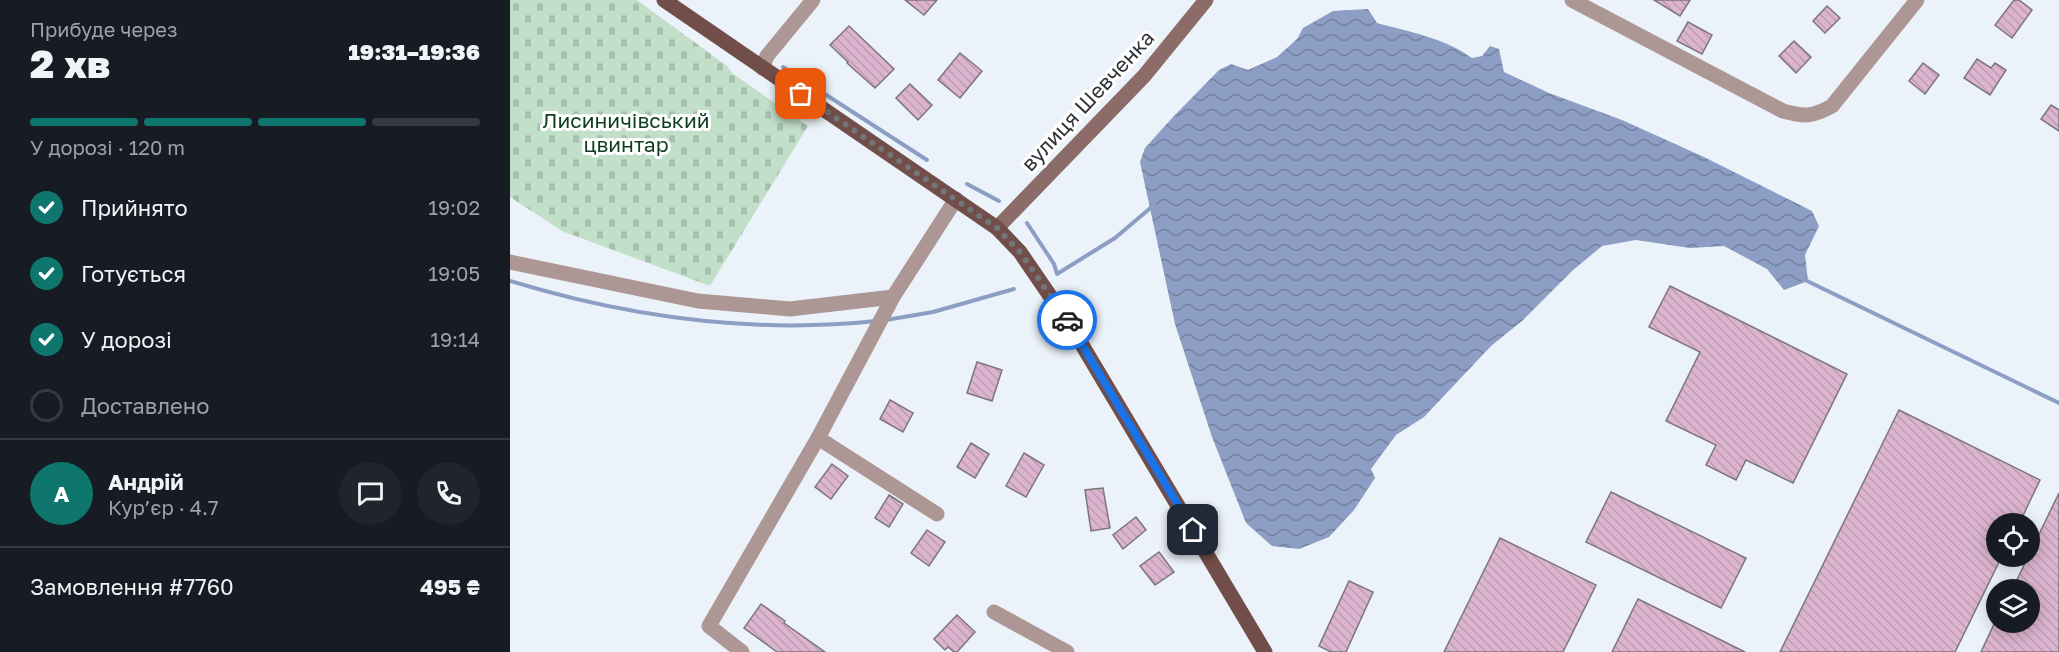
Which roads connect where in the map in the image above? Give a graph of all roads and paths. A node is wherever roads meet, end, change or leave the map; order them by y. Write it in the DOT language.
graph roads {
  1 [pos="664,0"];
  2 [pos="813,0"];
  3 [pos="1206,0"];
  4 [pos="1572,0"];
  5 [pos="1917,0"];
  6 [pos="1601,6"];
  7 [pos="762,68"];
  8 [pos="956,199"];
  9 [pos="997,228"];
  10 [pos="510,262"];
  11 [pos="892,297"];
  12 [pos="818,438"];
  13 [pos="937,514"];
  14 [pos="994,612"];
  15 [pos="742,652"];
  16 [pos="1067,652"];
  17 [pos="1265,652"];
  1 -- 7 [label="main road"];
  2 -- 7 [label="street"];
  3 -- 9 [label="main road, вулиця Шевченка"];
  4 -- 6 [label="street"];
  5 -- 6 [label="street"];
  7 -- 8 [label="main road"];
  8 -- 9 [label="main road"];
  8 -- 11 [label="street"];
  9 -- 17 [label="main road"];
  10 -- 11 [label="street"];
  11 -- 12 [label="street"];
  12 -- 13 [label="street"];
  12 -- 15 [label="street"];
  14 -- 16 [label="street"];
}
